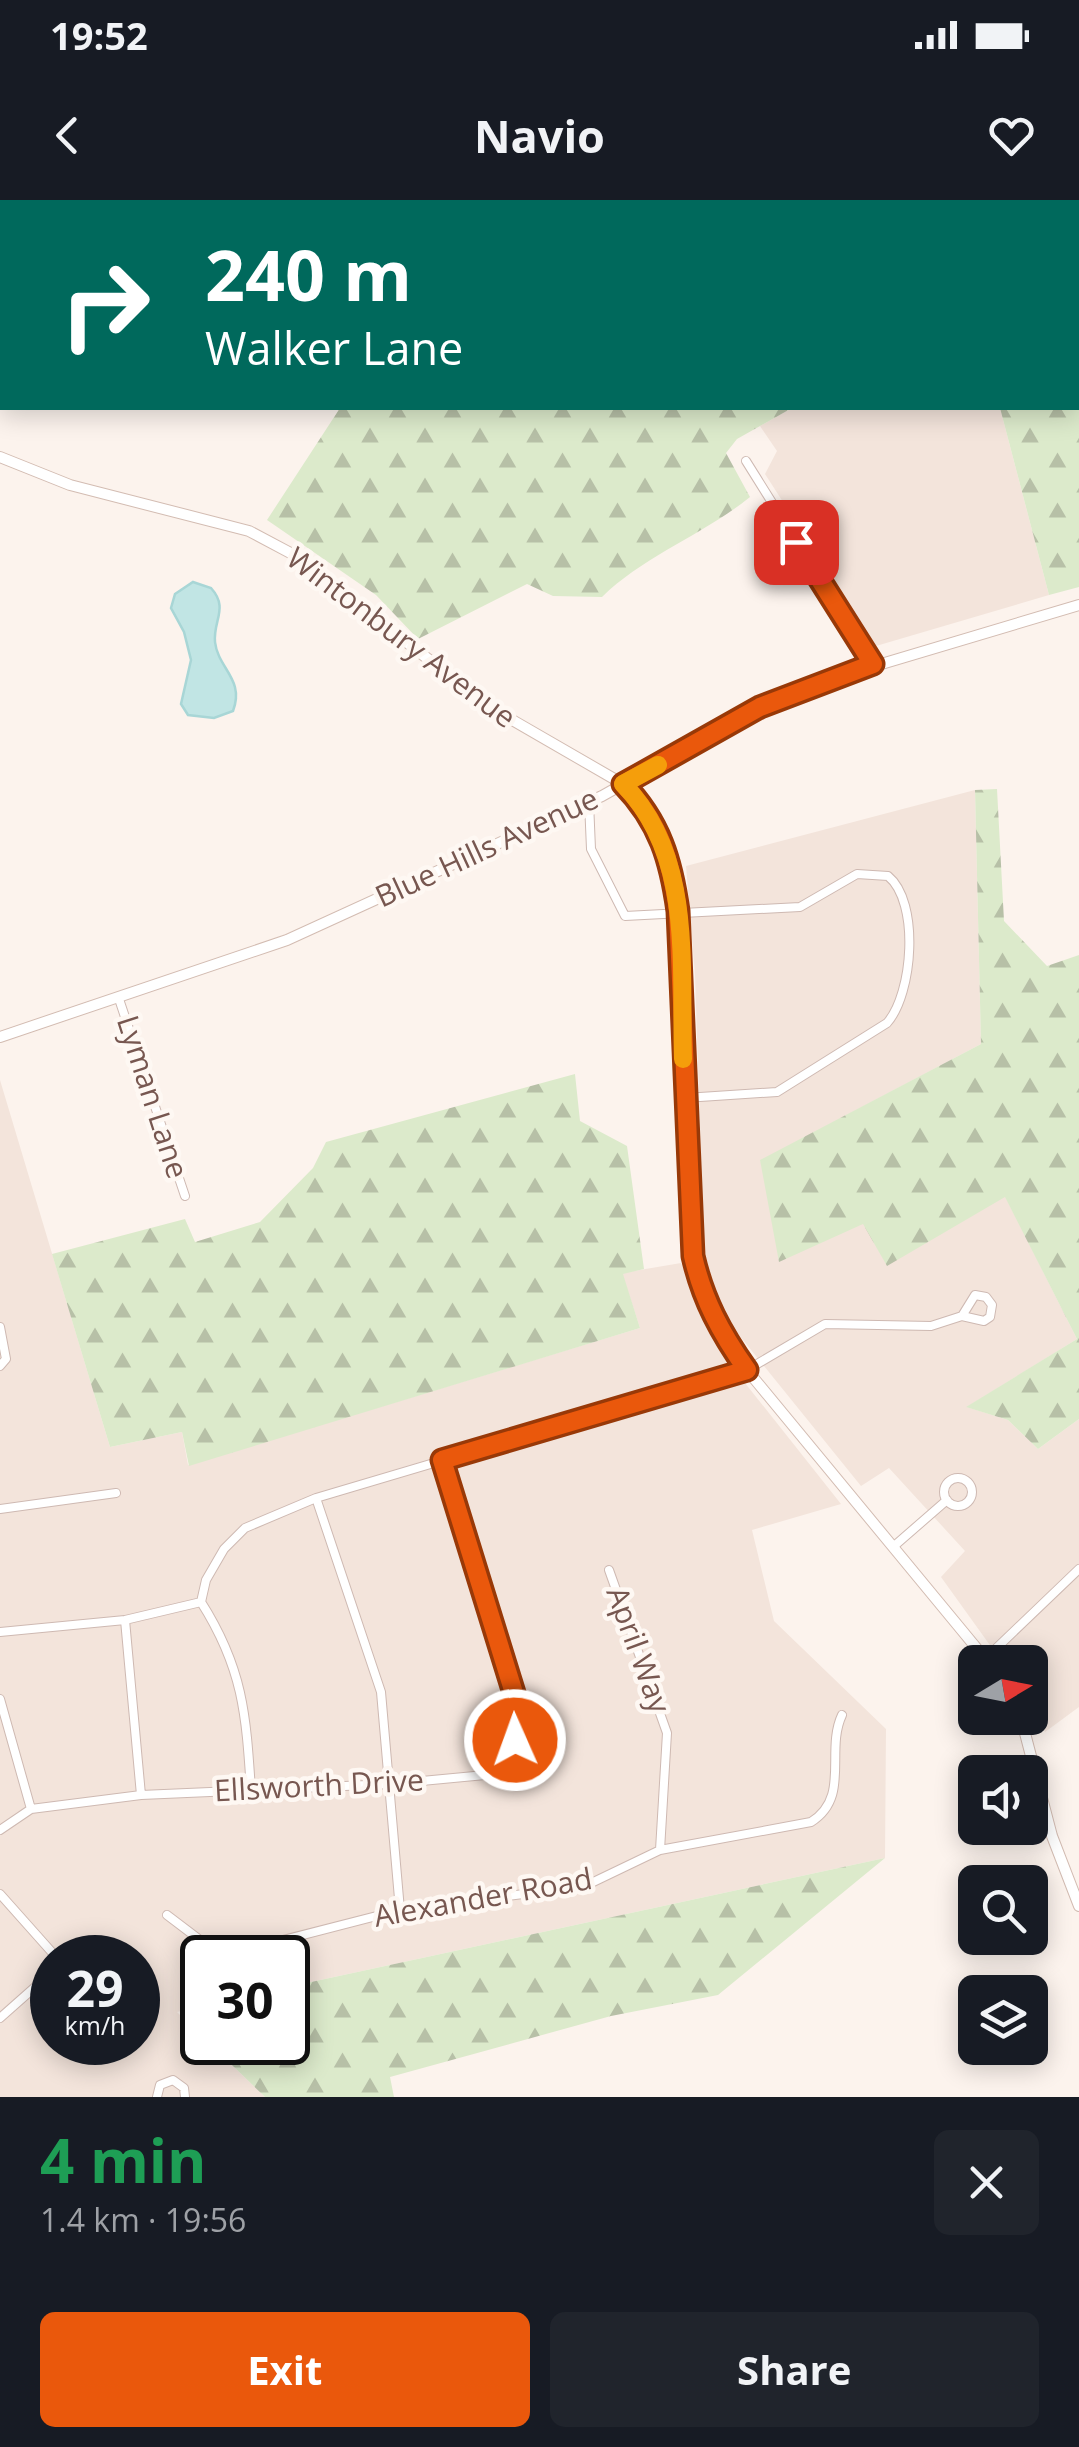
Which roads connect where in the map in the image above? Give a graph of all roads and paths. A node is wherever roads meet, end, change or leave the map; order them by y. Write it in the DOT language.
graph roads {
  1 [pos="0,458"];
  2 [pos="746,461"];
  3 [pos="1079,605"];
  4 [pos="873,664"];
  5 [pos="623,784"];
  6 [pos="589,802"];
  7 [pos="678,911"];
  8 [pos="120,998"];
  9 [pos="0,1036"];
  10 [pos="685,1098"];
  11 [pos="185,1196"];
  12 [pos="962,1316"];
  13 [pos="0,1326"];
  14 [pos="0,1366"];
  15 [pos="747,1370"];
  16 [pos="442,1460"];
  17 [pos="116,1493"];
  18 [pos="316,1498"];
  19 [pos="947,1500"];
  20 [pos="0,1509"];
  21 [pos="893,1547"];
  22 [pos="1079,1569"];
  23 [pos="609,1570"];
  24 [pos="202,1602"];
  25 [pos="125,1620"];
  26 [pos="0,1632"];
  27 [pos="974,1645"];
  28 [pos="1003,1645"];
  29 [pos="0,1699"];
  30 [pos="842,1715"];
  31 [pos="1026,1735"];
  32 [pos="390,1784"];
  33 [pos="251,1790"];
  34 [pos="141,1795"];
  35 [pos="32,1809"];
  36 [pos="0,1830"];
  37 [pos="660,1850"];
  38 [pos="0,1894"];
  39 [pos="1079,1905"];
  40 [pos="400,1910"];
  41 [pos="168,1915"];
  42 [pos="37,1935"];
  43 [pos="30,1991"];
  44 [pos="0,2018"];
  45 [pos="157,2097"];
  46 [pos="185,2097"];
  1 -- 5 [label="main road, Wintonbury Avenue"];
  2 -- 4 [label="street"];
  3 -- 4 [label="main road, Blue Hills Avenue"];
  4 -- 5 [label="main road, Blue Hills Avenue"];
  5 -- 6 [label="main road, Blue Hills Avenue"];
  5 -- 7 [label="main road"];
  6 -- 7 [label="street"];
  6 -- 8 [label="main road, Blue Hills Avenue"];
  7 -- 10 [label="main road"];
  7 -- 10 [label="street"];
  8 -- 9 [label="main road, Blue Hills Avenue"];
  8 -- 11 [label="street, Lyman Lane"];
  10 -- 15 [label="main road"];
  12 -- 15 [label="street"];
  13 -- 14 [label="street"];
  15 -- 16 [label="street"];
  15 -- 21 [label="main road"];
  16 -- 18 [label="street"];
  16 -- 32 [label="street, Ellsworth Drive"];
  17 -- 20 [label="street"];
  18 -- 24 [label="street"];
  18 -- 32 [label="street"];
  19 -- 21 [label="street"];
  21 -- 27 [label="main road"];
  22 -- 28 [label="street"];
  23 -- 37 [label="street, April Way"];
  24 -- 25 [label="street"];
  24 -- 33 [label="street"];
  25 -- 26 [label="street"];
  25 -- 34 [label="street"];
  29 -- 35 [label="street"];
  30 -- 37 [label="street, Alexander Road"];
  31 -- 39 [label="main road"];
  32 -- 33 [label="street, Ellsworth Drive"];
  32 -- 40 [label="street"];
  33 -- 34 [label="street, Ellsworth Drive"];
  34 -- 35 [label="street, Ellsworth Drive"];
  35 -- 36 [label="street, Ellsworth Drive"];
  37 -- 40 [label="street, Alexander Road"];
  38 -- 42 [label="street"];
  40 -- 41 [label="street, Alexander Road"];
  43 -- 44 [label="street"];
  45 -- 46 [label="street"];
}
